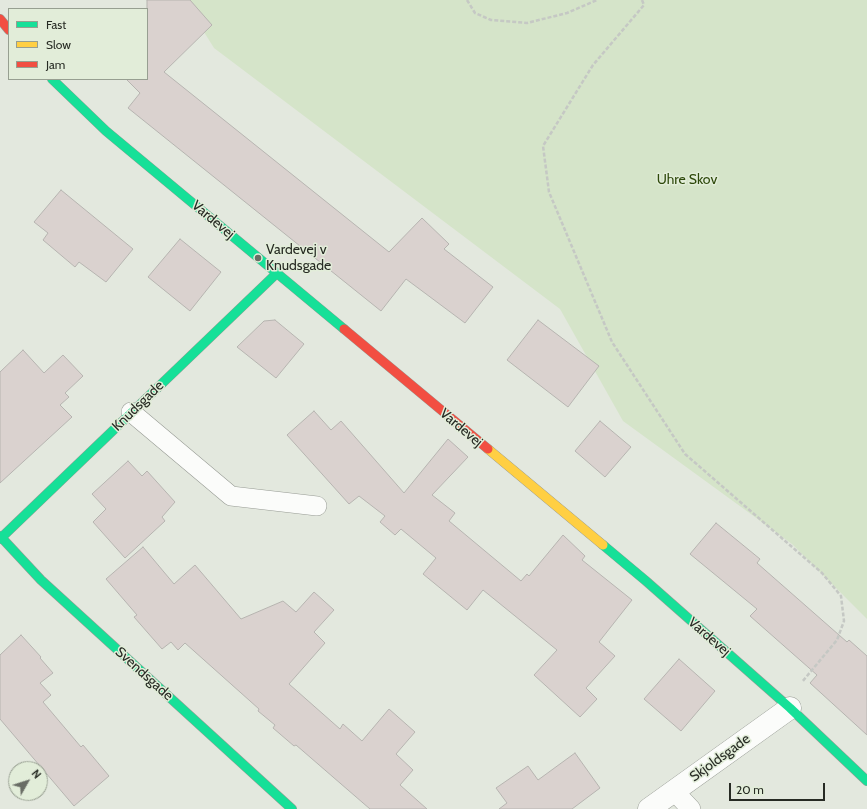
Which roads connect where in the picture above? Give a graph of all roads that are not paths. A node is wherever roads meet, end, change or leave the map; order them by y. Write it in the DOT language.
graph roads {
  1 [pos="0,19"];
  2 [pos="8,29"];
  3 [pos="53,80"];
  4 [pos="276,274"];
  5 [pos="132,412"];
  6 [pos="317,506"];
  7 [pos="0,538"];
  8 [pos="790,708"];
  9 [pos="867,781"];
  10 [pos="674,791"];
  11 [pos="292,809"];
  12 [pos="649,809"];
  13 [pos="691,809"];
  1 -- 2 [label="street"];
  3 -- 4 [label="street, Vardevej"];
  4 -- 5 [label="street, Knudsgade"];
  4 -- 8 [label="street, Vardevej"];
  5 -- 6 [label="lane"];
  5 -- 7 [label="street, Knudsgade"];
  7 -- 11 [label="street, Svendsgade"];
  8 -- 9 [label="street, Vardevej"];
  8 -- 10 [label="street, Skjoldsgade"];
  10 -- 12 [label="street, Skjoldsgade"];
  10 -- 13 [label="lane"];
}
